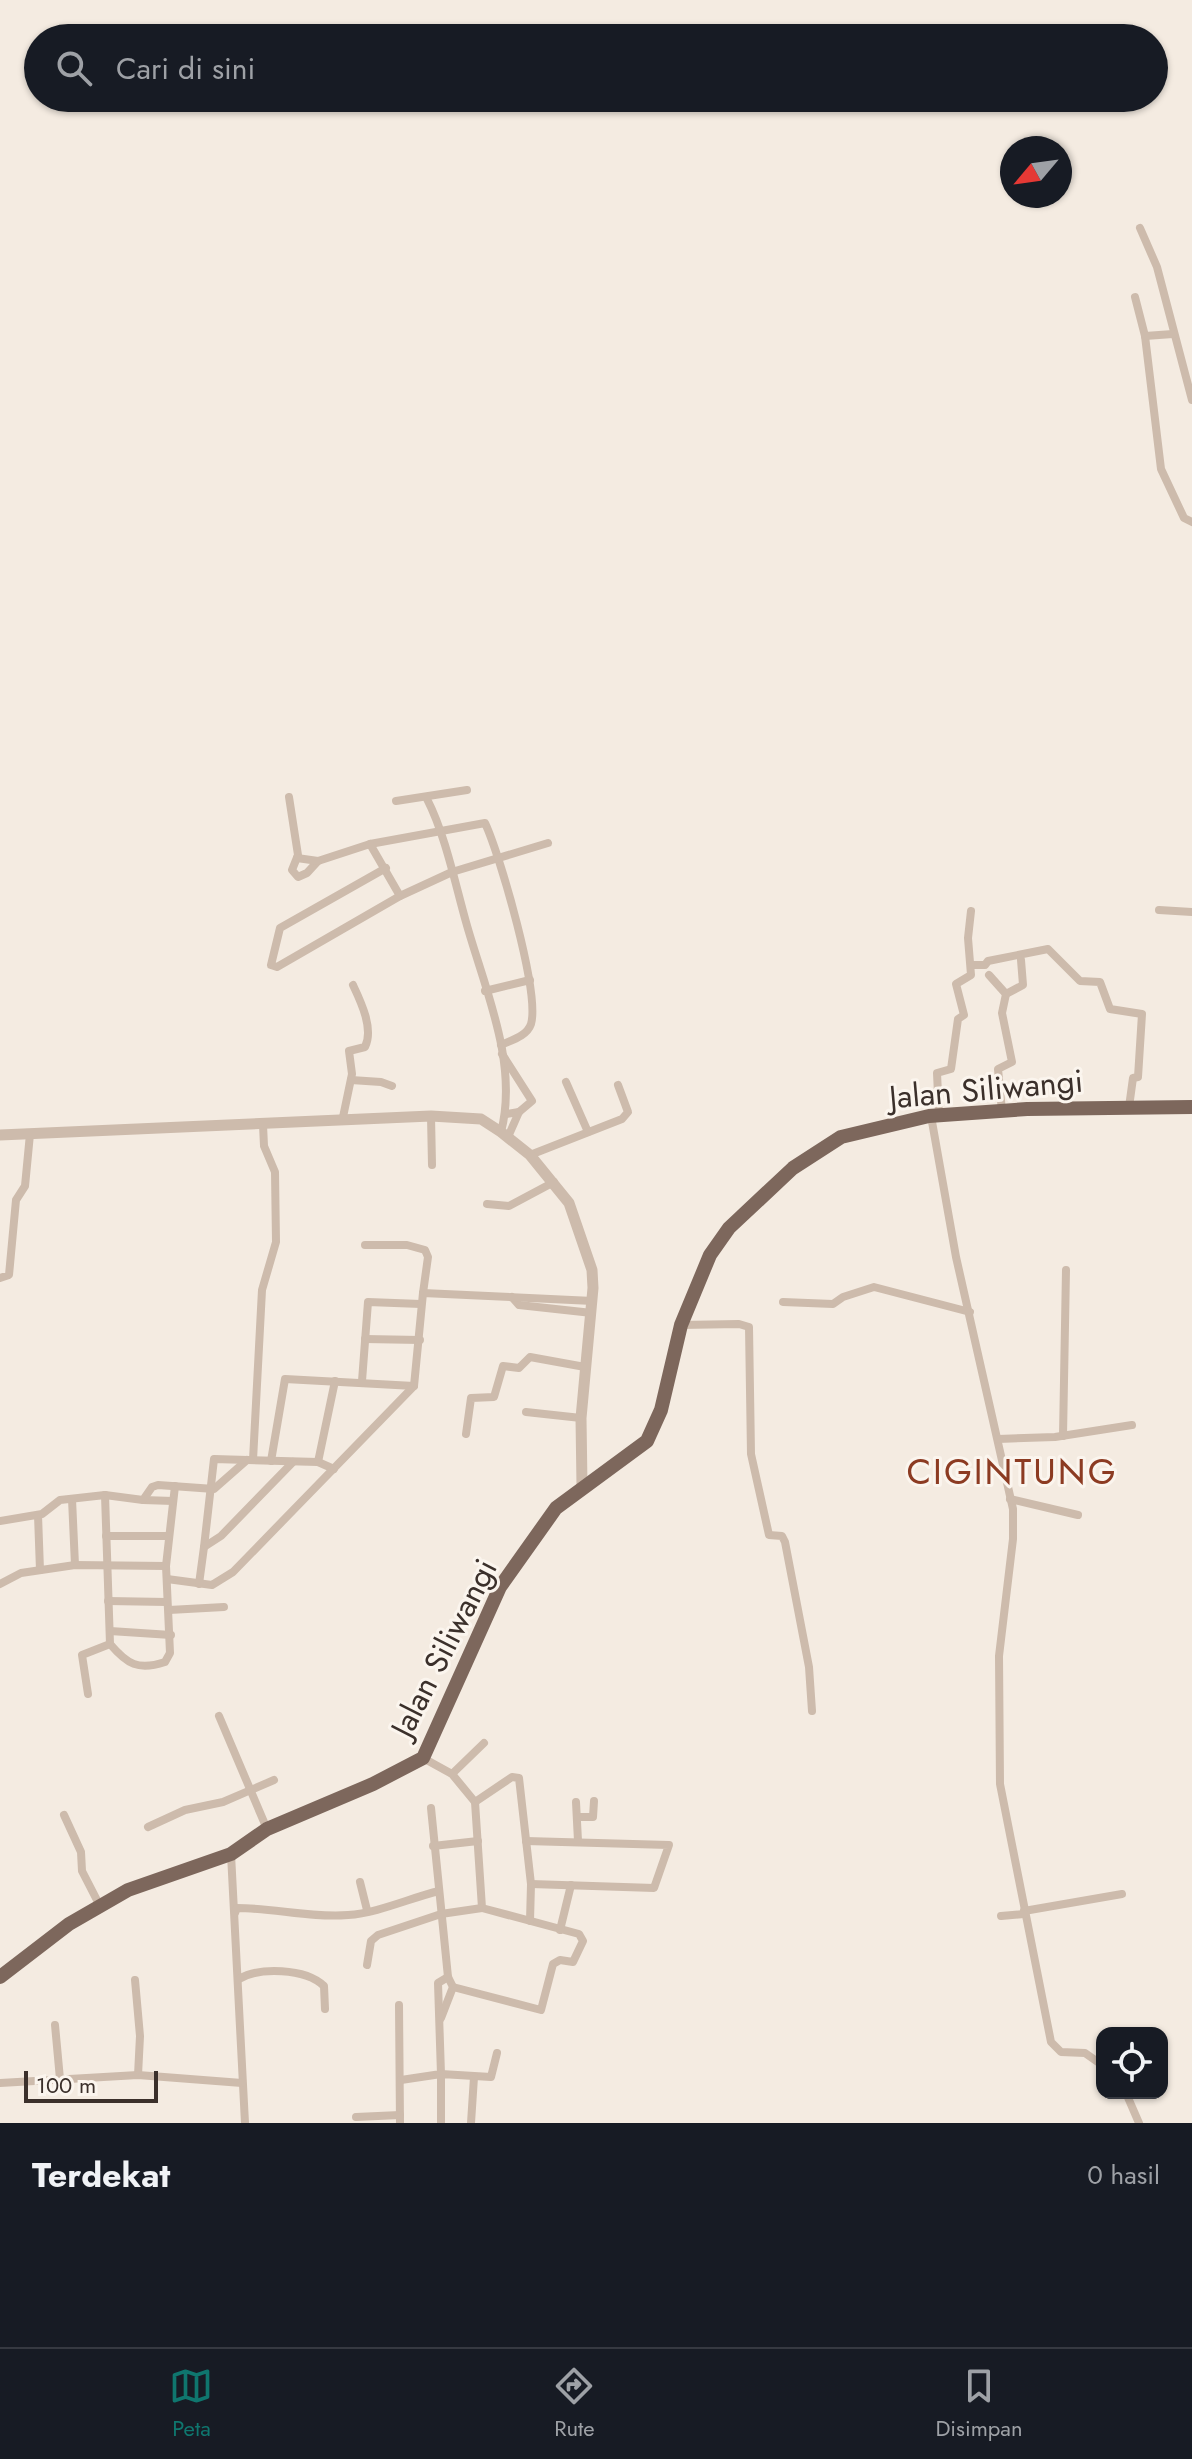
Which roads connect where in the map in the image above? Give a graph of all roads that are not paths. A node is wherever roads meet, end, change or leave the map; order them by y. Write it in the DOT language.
graph roads {
  1 [pos="1140,228"];
  2 [pos="1135,297"];
  3 [pos="1173,334"];
  4 [pos="1145,336"];
  5 [pos="1192,400"];
  6 [pos="1192,522"];
  7 [pos="467,790"];
  8 [pos="289,797"];
  9 [pos="427,799"];
  10 [pos="396,801"];
  11 [pos="438,833"];
  12 [pos="548,843"];
  13 [pos="370,844"];
  14 [pos="297,858"];
  15 [pos="497,859"];
  16 [pos="318,861"];
  17 [pos="386,868"];
  18 [pos="452,872"];
  19 [pos="400,896"];
  20 [pos="1159,910"];
  21 [pos="971,911"];
  22 [pos="1192,912"];
  23 [pos="1021,960"];
  24 [pos="971,965"];
  25 [pos="989,975"];
  26 [pos="530,980"];
  27 [pos="353,985"];
  28 [pos="485,991"];
  29 [pos="1006,994"];
  30 [pos="502,1049"];
  31 [pos="351,1080"];
  32 [pos="566,1082"];
  33 [pos="618,1085"];
  34 [pos="392,1086"];
  35 [pos="1129,1107"];
  36 [pos="1192,1107"];
  37 [pos="1002,1111"];
  38 [pos="519,1112"];
  39 [pos="506,1114"];
  40 [pos="935,1115"];
  41 [pos="431,1116"];
  42 [pos="343,1117"];
  43 [pos="263,1125"];
  44 [pos="588,1132"];
  45 [pos="30,1134"];
  46 [pos="504,1134"];
  47 [pos="0,1135"];
  48 [pos="530,1155"];
  49 [pos="432,1165"];
  50 [pos="555,1182"];
  51 [pos="487,1204"];
  52 [pos="365,1245"];
  53 [pos="1066,1270"];
  54 [pos="0,1278"];
  55 [pos="423,1293"];
  56 [pos="783,1302"];
  57 [pos="421,1304"];
  58 [pos="592,1307"];
  59 [pos="970,1312"];
  60 [pos="681,1325"];
  61 [pos="365,1339"];
  62 [pos="420,1340"];
  63 [pos="585,1367"];
  64 [pos="335,1381"];
  65 [pos="362,1381"];
  66 [pos="414,1386"];
  67 [pos="526,1412"];
  68 [pos="581,1418"];
  69 [pos="1132,1425"];
  70 [pos="466,1434"];
  71 [pos="1063,1436"];
  72 [pos="998,1439"];
  73 [pos="250,1460"];
  74 [pos="271,1461"];
  75 [pos="293,1462"];
  76 [pos="318,1462"];
  77 [pos="334,1469"];
  78 [pos="175,1486"];
  79 [pos="582,1486"];
  80 [pos="210,1488"];
  81 [pos="105,1495"];
  82 [pos="72,1499"];
  83 [pos="1010,1499"];
  84 [pos="143,1500"];
  85 [pos="173,1501"];
  86 [pos="38,1515"];
  87 [pos="1078,1515"];
  88 [pos="0,1521"];
  89 [pos="106,1536"];
  90 [pos="168,1536"];
  91 [pos="204,1547"];
  92 [pos="75,1565"];
  93 [pos="107,1566"];
  94 [pos="166,1566"];
  95 [pos="40,1570"];
  96 [pos="167,1579"];
  97 [pos="0,1584"];
  98 [pos="199,1584"];
  99 [pos="108,1601"];
  100 [pos="168,1606"];
  101 [pos="224,1607"];
  102 [pos="110,1631"];
  103 [pos="171,1635"];
  104 [pos="110,1644"];
  105 [pos="88,1694"];
  106 [pos="812,1711"];
  107 [pos="219,1716"];
  108 [pos="484,1743"];
  109 [pos="423,1758"];
  110 [pos="452,1774"];
  111 [pos="274,1780"];
  112 [pos="249,1791"];
  113 [pos="594,1801"];
  114 [pos="475,1802"];
  115 [pos="576,1802"];
  116 [pos="431,1808"];
  117 [pos="64,1815"];
  118 [pos="577,1817"];
  119 [pos="148,1827"];
  120 [pos="267,1829"];
  121 [pos="478,1841"];
  122 [pos="526,1841"];
  123 [pos="578,1841"];
  124 [pos="433,1846"];
  125 [pos="231,1854"];
  126 [pos="360,1882"];
  127 [pos="531,1884"];
  128 [pos="571,1885"];
  129 [pos="439,1891"];
  130 [pos="1122,1894"];
  131 [pos="100,1906"];
  132 [pos="482,1908"];
  133 [pos="367,1910"];
  134 [pos="1024,1912"];
  135 [pos="441,1914"];
  136 [pos="234,1915"];
  137 [pos="1001,1916"];
  138 [pos="530,1921"];
  139 [pos="560,1930"];
  140 [pos="367,1965"];
  141 [pos="0,1977"];
  142 [pos="448,1977"];
  143 [pos="239,1979"];
  144 [pos="135,1980"];
  145 [pos="453,1987"];
  146 [pos="399,2005"];
  147 [pos="325,2009"];
  148 [pos="441,2018"];
  149 [pos="55,2025"];
  150 [pos="497,2053"];
  151 [pos="1096,2061"];
  152 [pos="441,2074"];
  153 [pos="138,2075"];
  154 [pos="474,2077"];
  155 [pos="60,2079"];
  156 [pos="401,2080"];
  157 [pos="0,2083"];
  158 [pos="242,2083"];
  159 [pos="1129,2099"];
  160 [pos="356,2117"];
  161 [pos="400,2119"];
  162 [pos="245,2123"];
  163 [pos="441,2123"];
  164 [pos="471,2123"];
  165 [pos="1139,2123"];
  1 -- 3 [label="street"];
  2 -- 4 [label="street"];
  3 -- 4 [label="street"];
  3 -- 5 [label="street"];
  4 -- 6 [label="street"];
  7 -- 9 [label="street"];
  8 -- 14 [label="street"];
  9 -- 10 [label="street"];
  9 -- 11 [label="street"];
  11 -- 13 [label="street"];
  11 -- 15 [label="street"];
  11 -- 18 [label="street"];
  12 -- 15 [label="street"];
  13 -- 16 [label="street"];
  13 -- 17 [label="street"];
  14 -- 16 [label="street"];
  14 -- 16 [label="street"];
  15 -- 18 [label="street"];
  15 -- 26 [label="street"];
  17 -- 19 [label="street"];
  17 -- 19 [label="street"];
  18 -- 19 [label="street"];
  18 -- 28 [label="street"];
  20 -- 22 [label="street"];
  21 -- 24 [label="street"];
  23 -- 29 [label="street"];
  24 -- 35 [label="street"];
  24 -- 40 [label="street"];
  25 -- 29 [label="street"];
  26 -- 28 [label="street"];
  26 -- 30 [label="street"];
  27 -- 31 [label="street"];
  28 -- 30 [label="street"];
  29 -- 37 [label="street"];
  30 -- 38 [label="street"];
  30 -- 39 [label="street"];
  31 -- 34 [label="street"];
  31 -- 42 [label="street"];
  32 -- 44 [label="street"];
  33 -- 44 [label="street"];
  35 -- 36 [label="main road, Jalan Siliwangi"];
  35 -- 37 [label="main road, Jalan Siliwangi"];
  37 -- 40 [label="main road, Jalan Siliwangi"];
  38 -- 39 [label="street"];
  38 -- 46 [label="street"];
  39 -- 46 [label="street"];
  40 -- 59 [label="street"];
  40 -- 60 [label="main road, Jalan Siliwangi"];
  41 -- 42 [label="street"];
  41 -- 46 [label="street"];
  41 -- 49 [label="street"];
  42 -- 43 [label="street"];
  43 -- 45 [label="street"];
  43 -- 73 [label="street"];
  44 -- 48 [label="street"];
  45 -- 47 [label="street"];
  45 -- 54 [label="street"];
  46 -- 48 [label="street"];
  48 -- 50 [label="street"];
  50 -- 51 [label="street"];
  50 -- 58 [label="street"];
  52 -- 55 [label="street"];
  53 -- 71 [label="street"];
  55 -- 57 [label="street"];
  55 -- 58 [label="street"];
  56 -- 59 [label="street"];
  57 -- 61 [label="street"];
  57 -- 62 [label="street"];
  58 -- 63 [label="street"];
  59 -- 72 [label="street"];
  60 -- 79 [label="main road, Jalan Siliwangi"];
  60 -- 106 [label="street"];
  61 -- 62 [label="street"];
  61 -- 65 [label="street"];
  62 -- 66 [label="street"];
  63 -- 68 [label="street"];
  63 -- 70 [label="street"];
  64 -- 65 [label="street"];
  64 -- 74 [label="street"];
  64 -- 76 [label="street"];
  65 -- 66 [label="street"];
  66 -- 77 [label="street"];
  67 -- 68 [label="street"];
  68 -- 79 [label="street"];
  69 -- 71 [label="street"];
  71 -- 72 [label="street"];
  72 -- 83 [label="street"];
  73 -- 74 [label="street"];
  73 -- 80 [label="street"];
  73 -- 80 [label="street"];
  74 -- 75 [label="street"];
  75 -- 76 [label="street"];
  75 -- 91 [label="street"];
  76 -- 77 [label="street"];
  77 -- 98 [label="street"];
  78 -- 80 [label="street"];
  78 -- 84 [label="street"];
  78 -- 85 [label="street"];
  79 -- 109 [label="main road, Jalan Siliwangi"];
  80 -- 91 [label="street"];
  81 -- 82 [label="street"];
  81 -- 84 [label="street"];
  81 -- 89 [label="street"];
  82 -- 86 [label="street"];
  82 -- 92 [label="street"];
  83 -- 87 [label="street"];
  83 -- 134 [label="street"];
  84 -- 85 [label="street"];
  85 -- 90 [label="street"];
  86 -- 88 [label="street"];
  86 -- 95 [label="street"];
  89 -- 90 [label="street"];
  89 -- 93 [label="street"];
  90 -- 94 [label="street"];
  91 -- 98 [label="street"];
  92 -- 93 [label="street"];
  92 -- 95 [label="street"];
  93 -- 94 [label="street"];
  93 -- 99 [label="street"];
  94 -- 96 [label="street"];
  95 -- 97 [label="street"];
  96 -- 98 [label="street"];
  96 -- 100 [label="street"];
  99 -- 100 [label="street"];
  99 -- 102 [label="street"];
  100 -- 101 [label="street"];
  100 -- 103 [label="street"];
  102 -- 103 [label="street"];
  102 -- 104 [label="street"];
  103 -- 104 [label="street"];
  104 -- 105 [label="street"];
  107 -- 112 [label="street"];
  108 -- 110 [label="street"];
  109 -- 110 [label="street"];
  109 -- 120 [label="main road, Jalan Siliwangi"];
  110 -- 114 [label="street"];
  111 -- 112 [label="street"];
  112 -- 119 [label="street"];
  112 -- 120 [label="street"];
  113 -- 118 [label="street"];
  114 -- 121 [label="street"];
  114 -- 122 [label="street"];
  115 -- 118 [label="street"];
  116 -- 124 [label="street"];
  117 -- 131 [label="street"];
  118 -- 123 [label="street"];
  120 -- 125 [label="main road, Jalan Siliwangi"];
  121 -- 124 [label="street"];
  121 -- 132 [label="street"];
  122 -- 123 [label="street"];
  122 -- 127 [label="street"];
  123 -- 128 [label="street"];
  124 -- 129 [label="street"];
  125 -- 131 [label="main road, Jalan Siliwangi"];
  125 -- 136 [label="street"];
  126 -- 133 [label="street"];
  127 -- 128 [label="street"];
  127 -- 138 [label="street"];
  128 -- 139 [label="street"];
  129 -- 133 [label="street"];
  129 -- 135 [label="street"];
  130 -- 134 [label="street"];
  131 -- 141 [label="main road, Jalan Siliwangi"];
  132 -- 135 [label="street"];
  132 -- 138 [label="street"];
  133 -- 136 [label="street"];
  134 -- 137 [label="street"];
  134 -- 151 [label="street"];
  135 -- 140 [label="street"];
  135 -- 142 [label="street"];
  136 -- 143 [label="street"];
  138 -- 139 [label="street"];
  139 -- 145 [label="street"];
  142 -- 145 [label="street"];
  142 -- 148 [label="street"];
  143 -- 147 [label="street"];
  143 -- 158 [label="street"];
  144 -- 153 [label="street"];
  145 -- 148 [label="street"];
  146 -- 156 [label="street"];
  148 -- 152 [label="street"];
  149 -- 155 [label="street"];
  150 -- 154 [label="street"];
  152 -- 154 [label="street"];
  152 -- 156 [label="street"];
  152 -- 163 [label="street"];
  153 -- 155 [label="street"];
  153 -- 158 [label="street"];
  154 -- 164 [label="street"];
  155 -- 157 [label="street"];
  156 -- 161 [label="street"];
  158 -- 162 [label="street"];
  159 -- 165 [label="street"];
  160 -- 161 [label="street"];
}
